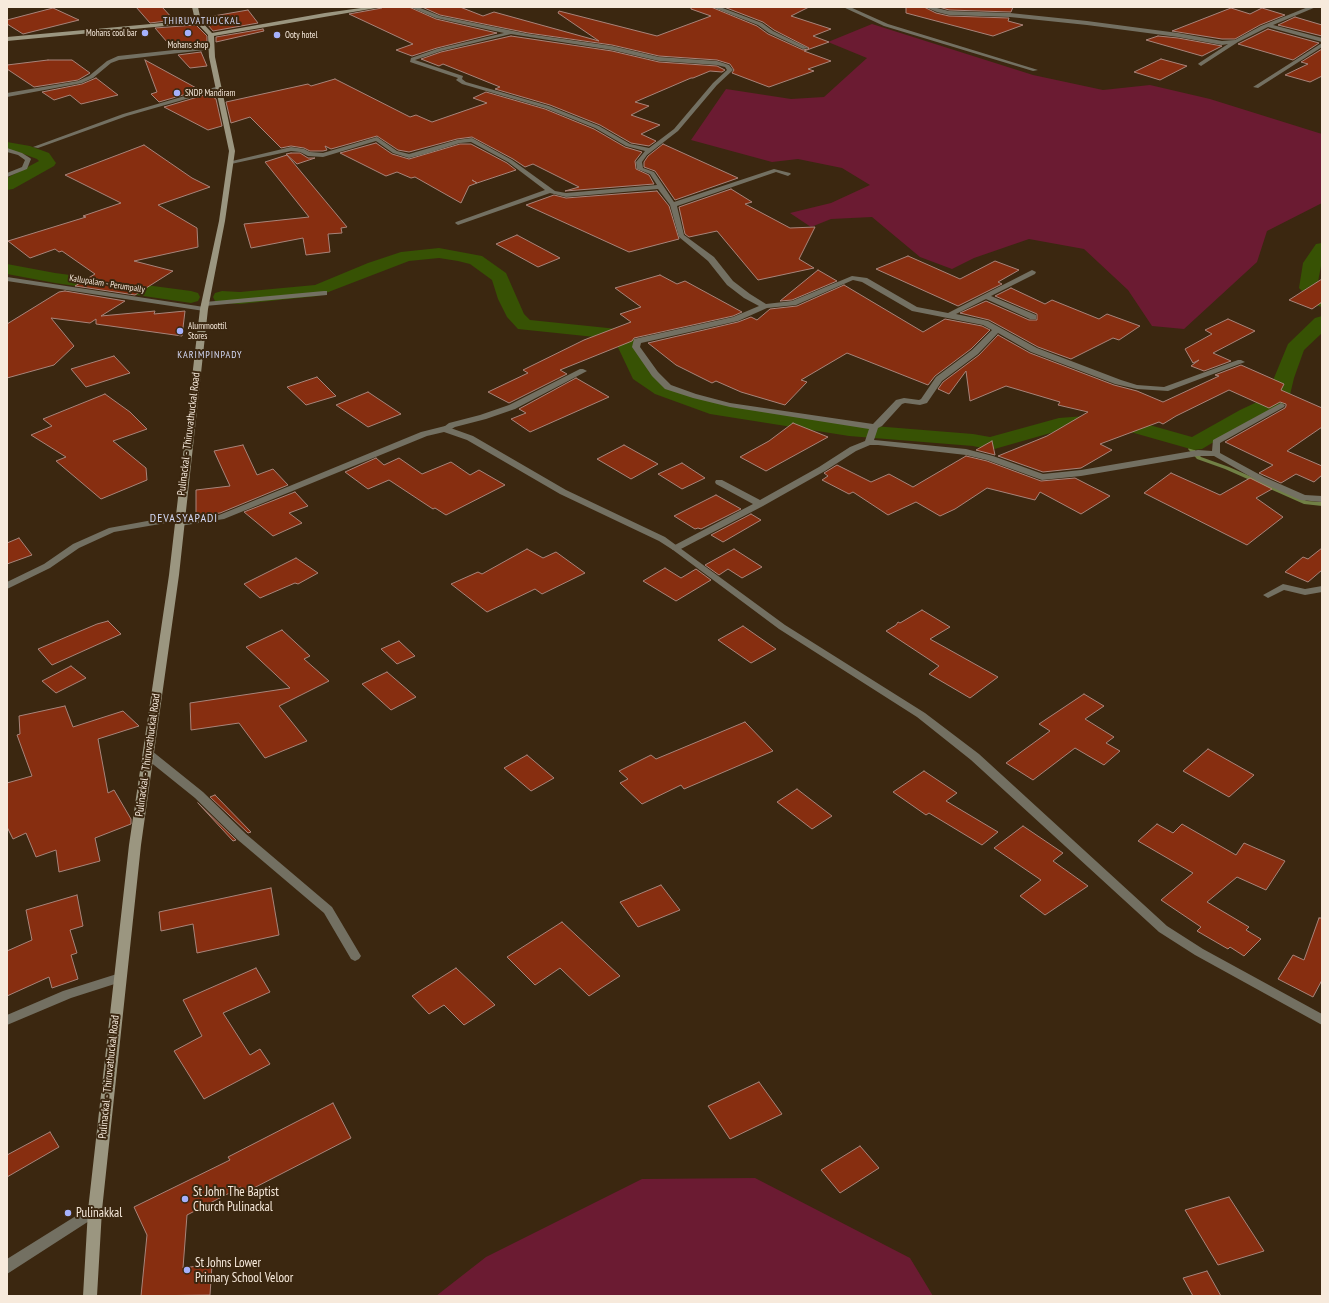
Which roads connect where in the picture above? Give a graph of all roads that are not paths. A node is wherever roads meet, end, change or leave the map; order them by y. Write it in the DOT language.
graph roads {
  1 [pos="195,7"];
  2 [pos="379,7"];
  3 [pos="413,7"];
  4 [pos="715,7"];
  5 [pos="846,7"];
  6 [pos="928,7"];
  7 [pos="1313,7"];
  8 [pos="198,21"];
  9 [pos="1268,25"];
  10 [pos="510,32"];
  11 [pos="210,35"];
  12 [pos="7,39"];
  13 [pos="1322,40"];
  14 [pos="1236,42"];
  15 [pos="1322,45"];
  16 [pos="211,48"];
  17 [pos="805,48"];
  18 [pos="1201,64"];
  19 [pos="1035,70"];
  20 [pos="1256,87"];
  21 [pos="219,88"];
  22 [pos="7,95"];
  23 [pos="36,147"];
  24 [pos="7,150"];
  25 [pos="650,150"];
  26 [pos="230,162"];
  27 [pos="788,174"];
  28 [pos="7,175"];
  29 [pos="660,187"];
  30 [pos="551,190"];
  31 [pos="673,205"];
  32 [pos="458,224"];
  33 [pos="1032,272"];
  34 [pos="7,279"];
  35 [pos="324,293"];
  36 [pos="985,296"];
  37 [pos="205,305"];
  38 [pos="765,306"];
  39 [pos="949,315"];
  40 [pos="1033,317"];
  41 [pos="997,330"];
  42 [pos="1241,362"];
  43 [pos="583,370"];
  44 [pos="1281,405"];
  45 [pos="874,428"];
  46 [pos="445,429"];
  47 [pos="869,443"];
  48 [pos="1216,454"];
  49 [pos="719,482"];
  50 [pos="1322,499"];
  51 [pos="760,504"];
  52 [pos="180,520"];
  53 [pos="676,548"];
  54 [pos="7,586"];
  55 [pos="1322,589"];
  56 [pos="1268,595"];
  57 [pos="148,754"];
  58 [pos="355,956"];
  59 [pos="120,978"];
  60 [pos="7,1020"];
  61 [pos="1322,1020"];
  62 [pos="95,1210"];
  63 [pos="7,1267"];
  64 [pos="90,1296"];
  1 -- 8 [label="main road"];
  2 -- 11 [label="main road"];
  3 -- 10 [label="street"];
  4 -- 17 [label="street"];
  5 -- 19 [label="street"];
  6 -- 14 [label="street"];
  7 -- 9 [label="street"];
  8 -- 11 [label="main road"];
  8 -- 12 [label="main road"];
  9 -- 13 [label="street"];
  9 -- 14 [label="street"];
  10 -- 25 [label="street"];
  10 -- 25 [label="street"];
  11 -- 16 [label="main road"];
  14 -- 18 [label="street"];
  15 -- 20 [label="street"];
  16 -- 21 [label="main road"];
  16 -- 22 [label="street"];
  21 -- 23 [label="street"];
  21 -- 26 [label="main road"];
  24 -- 28 [label="street"];
  25 -- 29 [label="street"];
  26 -- 30 [label="street"];
  26 -- 37 [label="main road, Pulinackal - Thiruvathuckal Road"];
  27 -- 31 [label="street"];
  29 -- 30 [label="street"];
  29 -- 31 [label="street"];
  30 -- 32 [label="street"];
  31 -- 38 [label="street"];
  33 -- 36 [label="street"];
  34 -- 37 [label="street, Kallupalam - Perumpally"];
  35 -- 37 [label="street, Kallupalam - Perumpally"];
  36 -- 39 [label="street"];
  36 -- 40 [label="street"];
  37 -- 52 [label="main road, Pulinackal - Thiruvathuckal Road"];
  38 -- 39 [label="street"];
  38 -- 45 [label="street"];
  39 -- 41 [label="street"];
  41 -- 42 [label="street"];
  41 -- 45 [label="street"];
  43 -- 46 [label="street"];
  44 -- 48 [label="street"];
  45 -- 47 [label="street"];
  46 -- 52 [label="street"];
  46 -- 53 [label="street"];
  47 -- 48 [label="street"];
  47 -- 51 [label="street"];
  48 -- 50 [label="street"];
  49 -- 51 [label="street"];
  51 -- 53 [label="street"];
  52 -- 54 [label="street"];
  52 -- 57 [label="main road, Pulinackal - Thiruvathuckal Road"];
  53 -- 61 [label="street"];
  55 -- 56 [label="street"];
  57 -- 58 [label="street"];
  57 -- 59 [label="main road, Pulinackal - Thiruvathuckal Road"];
  59 -- 60 [label="street"];
  59 -- 62 [label="main road, Pulinackal - Thiruvathuckal Road"];
  62 -- 63 [label="street"];
  62 -- 64 [label="main road, Pulinackal - Thiruvathuckal Road"];
}
